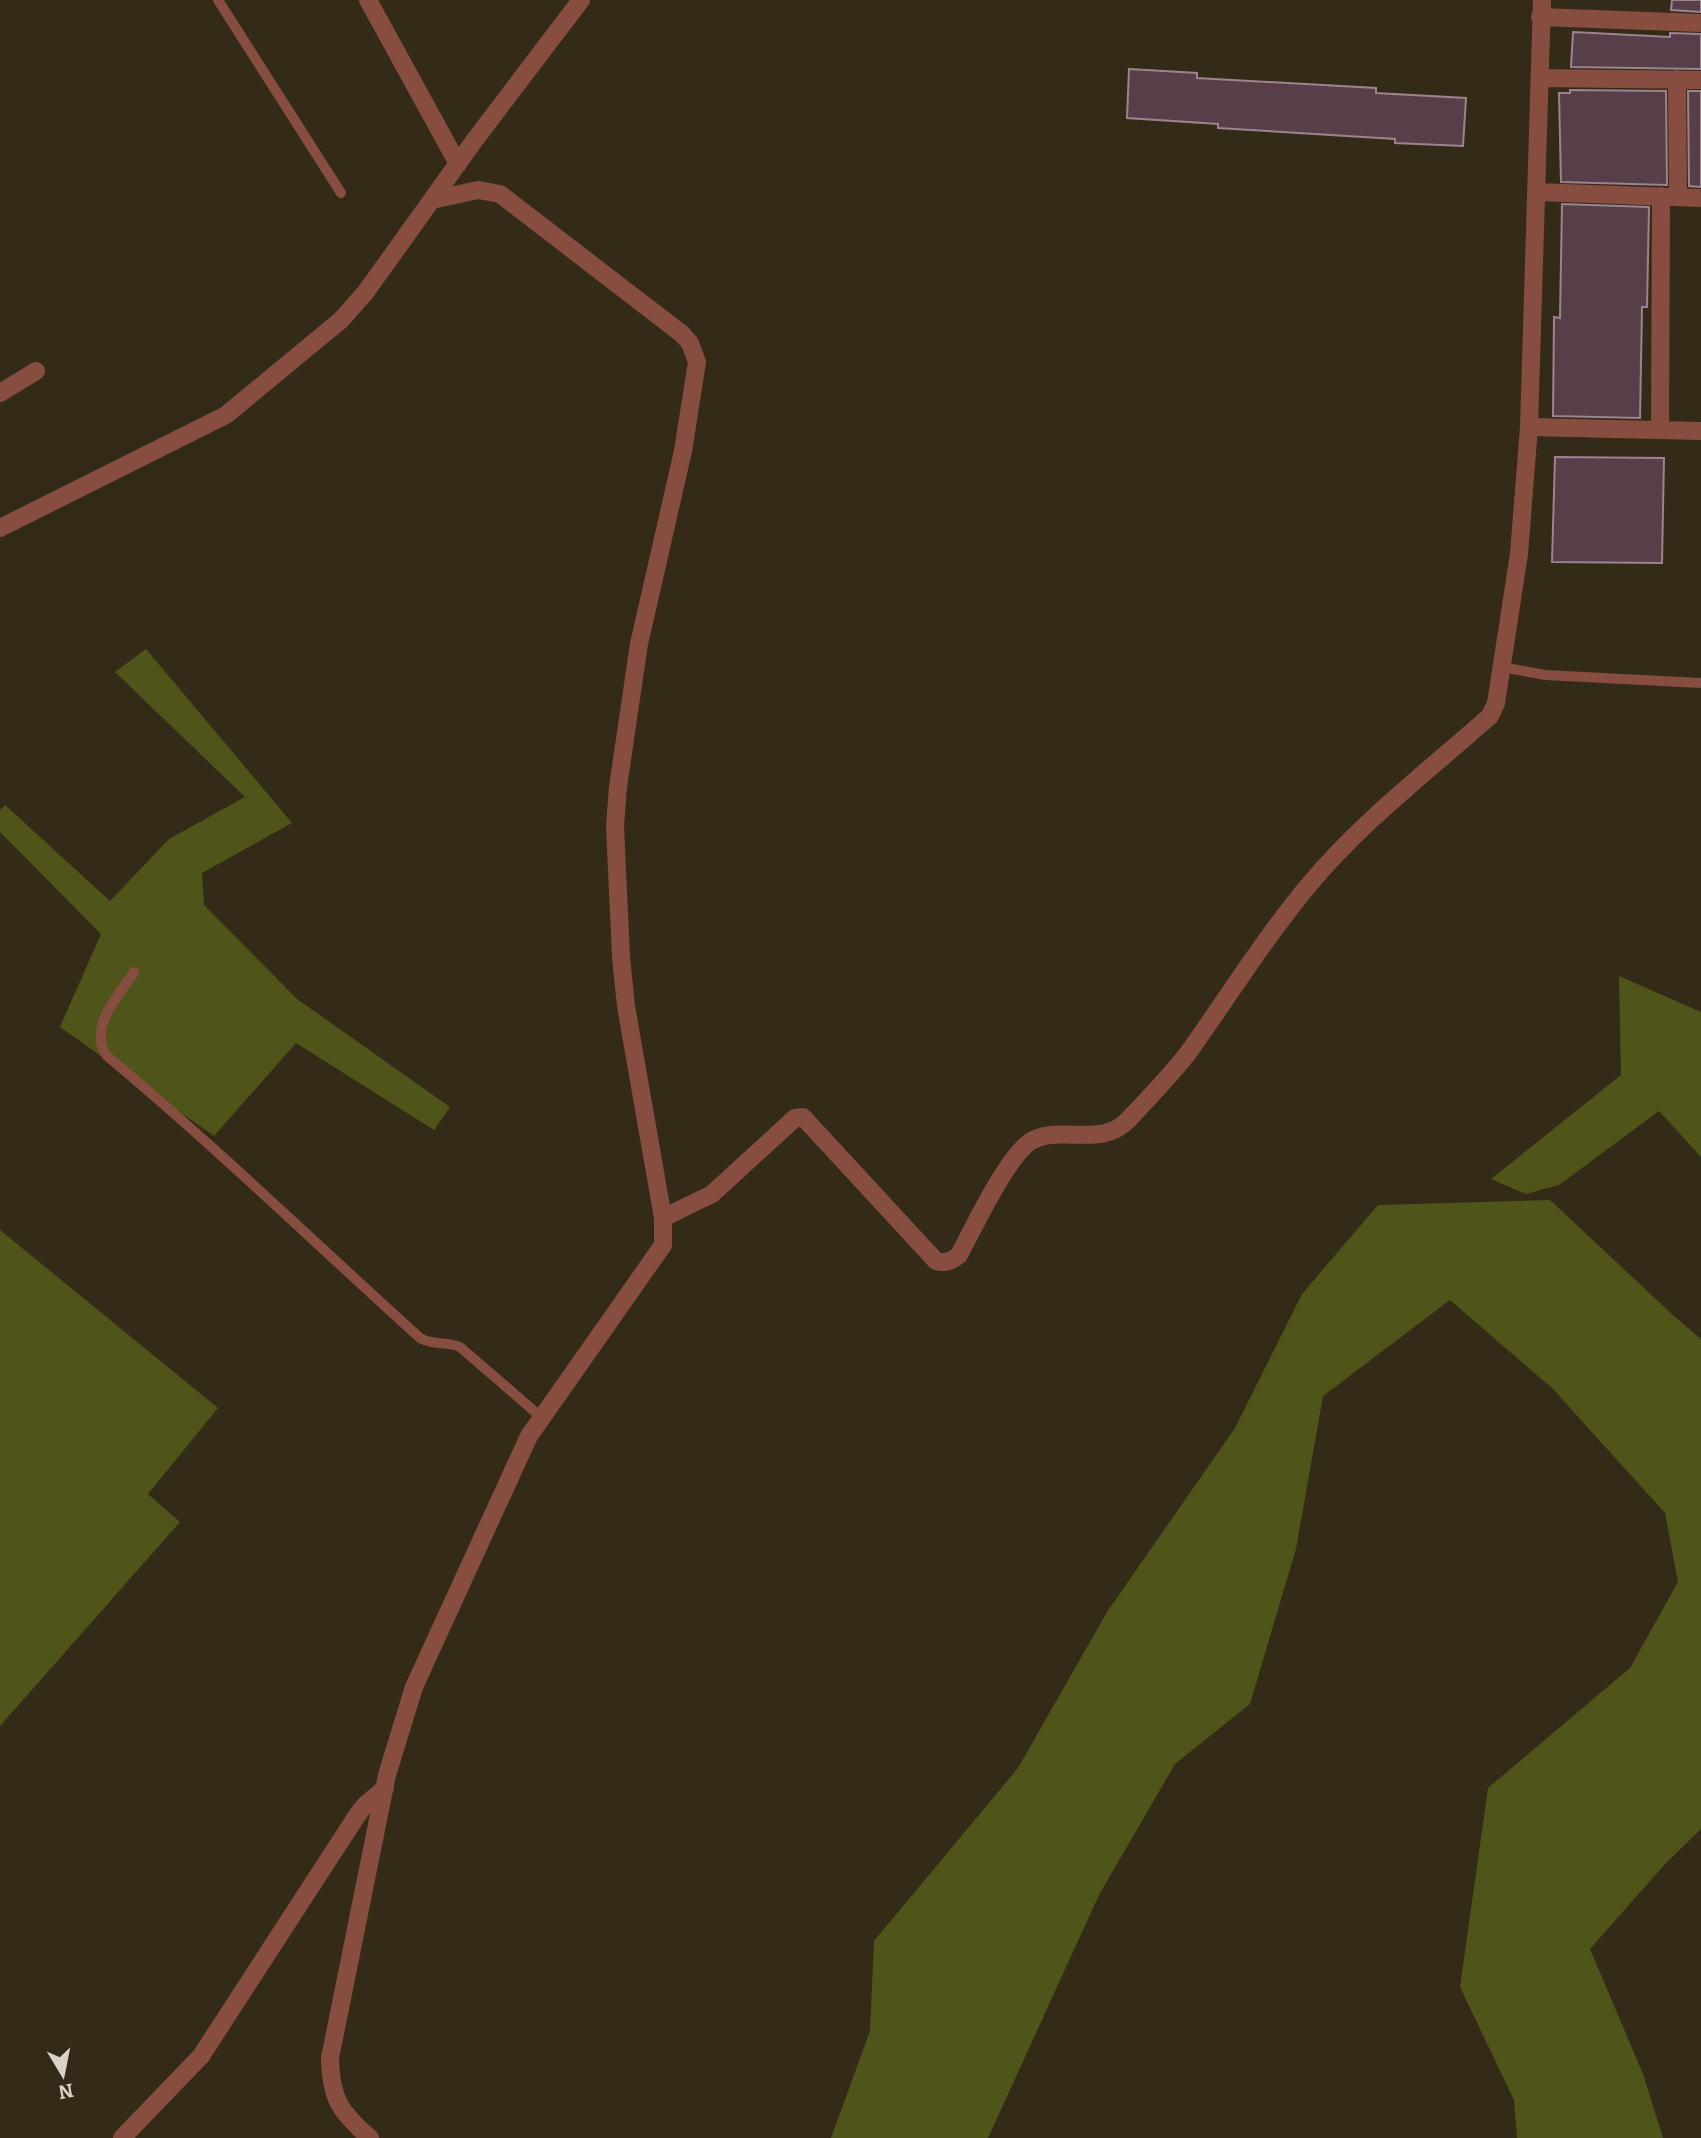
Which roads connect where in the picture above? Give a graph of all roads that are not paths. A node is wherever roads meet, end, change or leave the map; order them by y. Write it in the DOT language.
graph roads {
  1 [pos="218,0"];
  2 [pos="368,0"];
  3 [pos="581,0"];
  4 [pos="1541,9"];
  5 [pos="1701,23"];
  6 [pos="1541,78"];
  7 [pos="1677,79"];
  8 [pos="1701,80"];
  9 [pos="458,164"];
  10 [pos="1536,192"];
  11 [pos="341,194"];
  12 [pos="1669,197"];
  13 [pos="1701,198"];
  14 [pos="432,200"];
  15 [pos="36,371"];
  16 [pos="0,393"];
  17 [pos="1529,427"];
  18 [pos="1660,430"];
  19 [pos="1701,431"];
  20 [pos="2,522"];
  21 [pos="1502,667"];
  22 [pos="1701,683"];
  23 [pos="134,972"];
  24 [pos="663,1218"];
  25 [pos="541,1417"];
  26 [pos="385,1788"];
  27 [pos="122,2138"];
  28 [pos="370,2138"];
  1 -- 11 [label="lane"];
  2 -- 9 [label="street"];
  3 -- 9 [label="street"];
  4 -- 5 [label="street"];
  4 -- 6 [label="street"];
  6 -- 7 [label="street"];
  6 -- 10 [label="street"];
  7 -- 8 [label="street"];
  7 -- 12 [label="street"];
  9 -- 14 [label="street"];
  10 -- 12 [label="street"];
  10 -- 17 [label="street"];
  12 -- 13 [label="street"];
  12 -- 18 [label="street"];
  14 -- 20 [label="street"];
  14 -- 24 [label="street"];
  15 -- 16 [label="street"];
  17 -- 18 [label="street"];
  17 -- 21 [label="street"];
  18 -- 19 [label="street"];
  21 -- 22 [label="lane"];
  21 -- 24 [label="street"];
  23 -- 25 [label="lane"];
  24 -- 25 [label="street"];
  25 -- 26 [label="street"];
  26 -- 27 [label="street"];
  26 -- 28 [label="street"];
}
